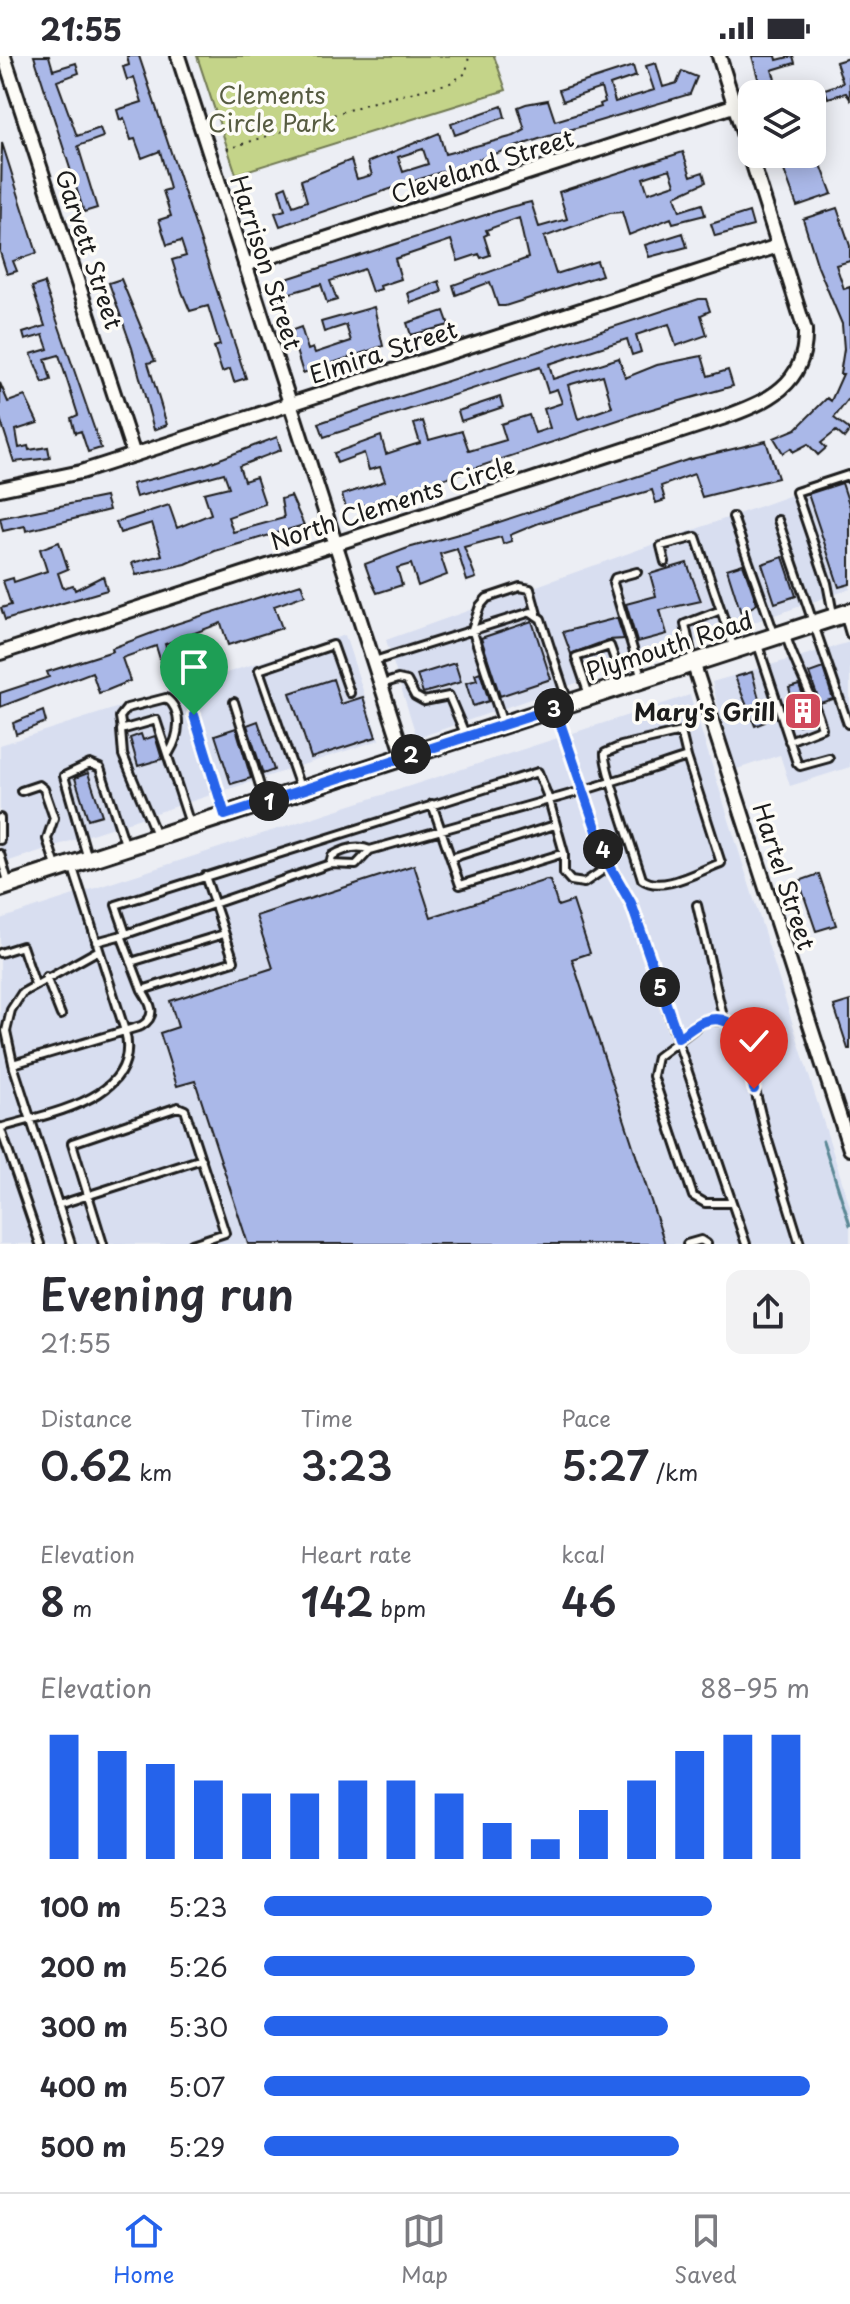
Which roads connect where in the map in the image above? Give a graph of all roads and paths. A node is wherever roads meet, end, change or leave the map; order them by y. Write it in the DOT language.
graph roads {
  1 [pos="4,56"];
  2 [pos="178,56"];
  3 [pos="469,56"];
  4 [pos="719,56"];
  5 [pos="733,106"];
  6 [pos="227,149"];
  7 [pos="778,246"];
  8 [pos="245,265"];
  9 [pos="290,404"];
  10 [pos="134,455"];
  11 [pos="850,479"];
  12 [pos="0,489"];
  13 [pos="733,517"];
  14 [pos="778,520"];
  15 [pos="335,543"];
  16 [pos="665,562"];
  17 [pos="637,572"];
  18 [pos="721,610"];
  19 [pos="537,614"];
  20 [pos="843,614"];
  21 [pos="813,623"];
  22 [pos="472,629"];
  23 [pos="780,634"];
  24 [pos="850,634"];
  25 [pos="757,641"];
  26 [pos="734,649"];
  27 [pos="0,653"];
  28 [pos="374,661"];
  29 [pos="693,662"];
  30 [pos="642,679"];
  31 [pos="381,684"];
  32 [pos="624,685"];
  33 [pos="350,693"];
  34 [pos="589,696"];
  35 [pos="234,702"];
  36 [pos="561,705"];
  37 [pos="194,715"];
  38 [pos="503,724"];
  39 [pos="848,724"];
  40 [pos="122,730"];
  41 [pos="466,736"];
  42 [pos="789,741"];
  43 [pos="169,753"];
  44 [pos="404,756"];
  45 [pos="687,757"];
  46 [pos="829,758"];
  47 [pos="612,781"];
  48 [pos="301,790"];
  49 [pos="21,791"];
  50 [pos="583,791"];
  51 [pos="549,800"];
  52 [pos="265,802"];
  53 [pos="432,804"];
  54 [pos="225,815"];
  55 [pos="0,818"];
  56 [pos="555,825"];
  57 [pos="190,826"];
  58 [pos="442,832"];
  59 [pos="157,837"];
  60 [pos="0,840"];
  61 [pos="126,847"];
  62 [pos="370,850"];
  63 [pos="564,853"];
  64 [pos="0,854"];
  65 [pos="451,858"];
  66 [pos="72,864"];
  67 [pos="330,864"];
  68 [pos="609,866"];
  69 [pos="205,876"];
  70 [pos="5,886"];
  71 [pos="697,905"];
  72 [pos="214,906"];
  73 [pos="123,934"];
  74 [pos="224,934"];
  75 [pos="98,946"];
  76 [pos="0,953"];
  77 [pos="131,962"];
  78 [pos="46,977"];
  79 [pos="35,984"];
  80 [pos="142,990"];
  81 [pos="61,1015"];
  82 [pos="724,1021"];
  83 [pos="125,1031"];
  84 [pos="678,1038"];
  85 [pos="13,1064"];
  86 [pos="30,1119"];
  87 [pos="0,1127"];
  88 [pos="850,1149"];
  89 [pos="202,1159"];
  90 [pos="87,1197"];
  91 [pos="732,1203"];
  92 [pos="58,1205"];
  93 [pos="40,1244"];
  94 [pos="71,1244"];
  95 [pos="103,1244"];
  96 [pos="192,1244"];
  97 [pos="687,1244"];
  98 [pos="707,1244"];
  99 [pos="746,1244"];
  100 [pos="800,1244"];
  1 -- 10 [label="street, Garvett Street"];
  2 -- 8 [label="street, Harrison Street"];
  3 -- 6 [label="path"];
  4 -- 5 [label="street"];
  5 -- 7 [label="street"];
  5 -- 8 [label="street, Cleveland Street"];
  7 -- 9 [label="street, Elmira Street"];
  7 -- 15 [label="street, North Clements Circle"];
  8 -- 9 [label="street, Harrison Street"];
  9 -- 10 [label="street, Elmira Street"];
  9 -- 15 [label="street, Harrison Street"];
  10 -- 12 [label="street, Elmira Street"];
  11 -- 20 [label="lane"];
  13 -- 23 [label="lane"];
  14 -- 21 [label="lane"];
  15 -- 27 [label="street, North Clements Circle"];
  15 -- 28 [label="street, Harrison Street"];
  16 -- 18 [label="lane"];
  17 -- 30 [label="lane"];
  18 -- 26 [label="lane"];
  18 -- 29 [label="lane"];
  19 -- 22 [label="lane"];
  19 -- 22 [label="lane"];
  19 -- 36 [label="lane"];
  20 -- 21 [label="main road, Plymouth Road"];
  20 -- 24 [label="lane"];
  21 -- 23 [label="main road, Plymouth Road"];
  21 -- 39 [label="lane"];
  22 -- 28 [label="lane"];
  22 -- 38 [label="lane"];
  23 -- 25 [label="main road, Plymouth Road"];
  23 -- 42 [label="lane"];
  25 -- 26 [label="main road, Plymouth Road"];
  25 -- 42 [label="lane"];
  26 -- 29 [label="main road, Plymouth Road"];
  28 -- 31 [label="street, Harrison Street"];
  29 -- 30 [label="main road, Plymouth Road"];
  29 -- 88 [label="street, Hartel Street"];
  30 -- 32 [label="main road, Plymouth Road"];
  31 -- 41 [label="lane"];
  31 -- 44 [label="street, Harrison Street"];
  32 -- 34 [label="main road, Plymouth Road"];
  32 -- 34 [label="lane"];
  33 -- 48 [label="lane"];
  34 -- 36 [label="main road, Plymouth Road"];
  35 -- 52 [label="lane"];
  36 -- 38 [label="main road, Plymouth Road"];
  36 -- 50 [label="lane"];
  37 -- 54 [label="lane"];
  38 -- 41 [label="main road, Plymouth Road"];
  40 -- 43 [label="lane"];
  40 -- 43 [label="lane"];
  40 -- 59 [label="lane"];
  41 -- 44 [label="main road, Plymouth Road"];
  42 -- 46 [label="lane"];
  43 -- 57 [label="lane"];
  44 -- 48 [label="main road, Plymouth Road"];
  45 -- 47 [label="lane"];
  45 -- 47 [label="lane"];
  45 -- 47 [label="lane"];
  47 -- 50 [label="lane"];
  48 -- 52 [label="main road, Plymouth Road"];
  49 -- 66 [label="lane"];
  50 -- 51 [label="lane"];
  50 -- 68 [label="lane"];
  51 -- 53 [label="lane"];
  51 -- 56 [label="lane"];
  51 -- 58 [label="lane"];
  52 -- 54 [label="main road, Plymouth Road"];
  53 -- 58 [label="lane"];
  53 -- 69 [label="lane"];
  54 -- 57 [label="main road, Plymouth Road"];
  55 -- 60 [label="lane"];
  56 -- 63 [label="lane"];
  56 -- 65 [label="lane"];
  57 -- 59 [label="main road, Plymouth Road"];
  58 -- 62 [label="lane"];
  58 -- 65 [label="lane"];
  59 -- 61 [label="main road, Plymouth Road"];
  61 -- 66 [label="main road, Plymouth Road"];
  61 -- 66 [label="lane"];
  62 -- 67 [label="lane"];
  62 -- 67 [label="lane"];
  63 -- 65 [label="lane"];
  63 -- 68 [label="lane"];
  64 -- 70 [label="lane"];
  66 -- 70 [label="main road, Plymouth Road"];
  66 -- 75 [label="lane"];
  67 -- 72 [label="lane"];
  68 -- 84 [label="lane"];
  69 -- 72 [label="lane"];
  69 -- 73 [label="lane"];
  71 -- 82 [label="lane"];
  72 -- 73 [label="lane"];
  72 -- 74 [label="lane"];
  73 -- 75 [label="lane"];
  73 -- 77 [label="lane"];
  74 -- 77 [label="lane"];
  74 -- 80 [label="lane"];
  75 -- 78 [label="lane"];
  75 -- 83 [label="lane"];
  76 -- 79 [label="lane"];
  77 -- 80 [label="lane"];
  78 -- 79 [label="lane"];
  78 -- 81 [label="lane"];
  79 -- 85 [label="lane"];
  80 -- 83 [label="lane"];
  82 -- 84 [label="lane"];
  82 -- 100 [label="lane"];
  83 -- 85 [label="lane"];
  83 -- 86 [label="lane"];
  84 -- 91 [label="lane"];
  84 -- 91 [label="lane"];
  85 -- 86 [label="lane"];
  86 -- 87 [label="lane"];
  86 -- 92 [label="lane"];
  87 -- 93 [label="lane"];
  89 -- 90 [label="lane"];
  89 -- 90 [label="lane"];
  89 -- 96 [label="lane"];
  90 -- 92 [label="lane"];
  90 -- 95 [label="lane"];
  91 -- 99 [label="lane"];
  92 -- 94 [label="lane"];
  97 -- 98 [label="lane"];
}
